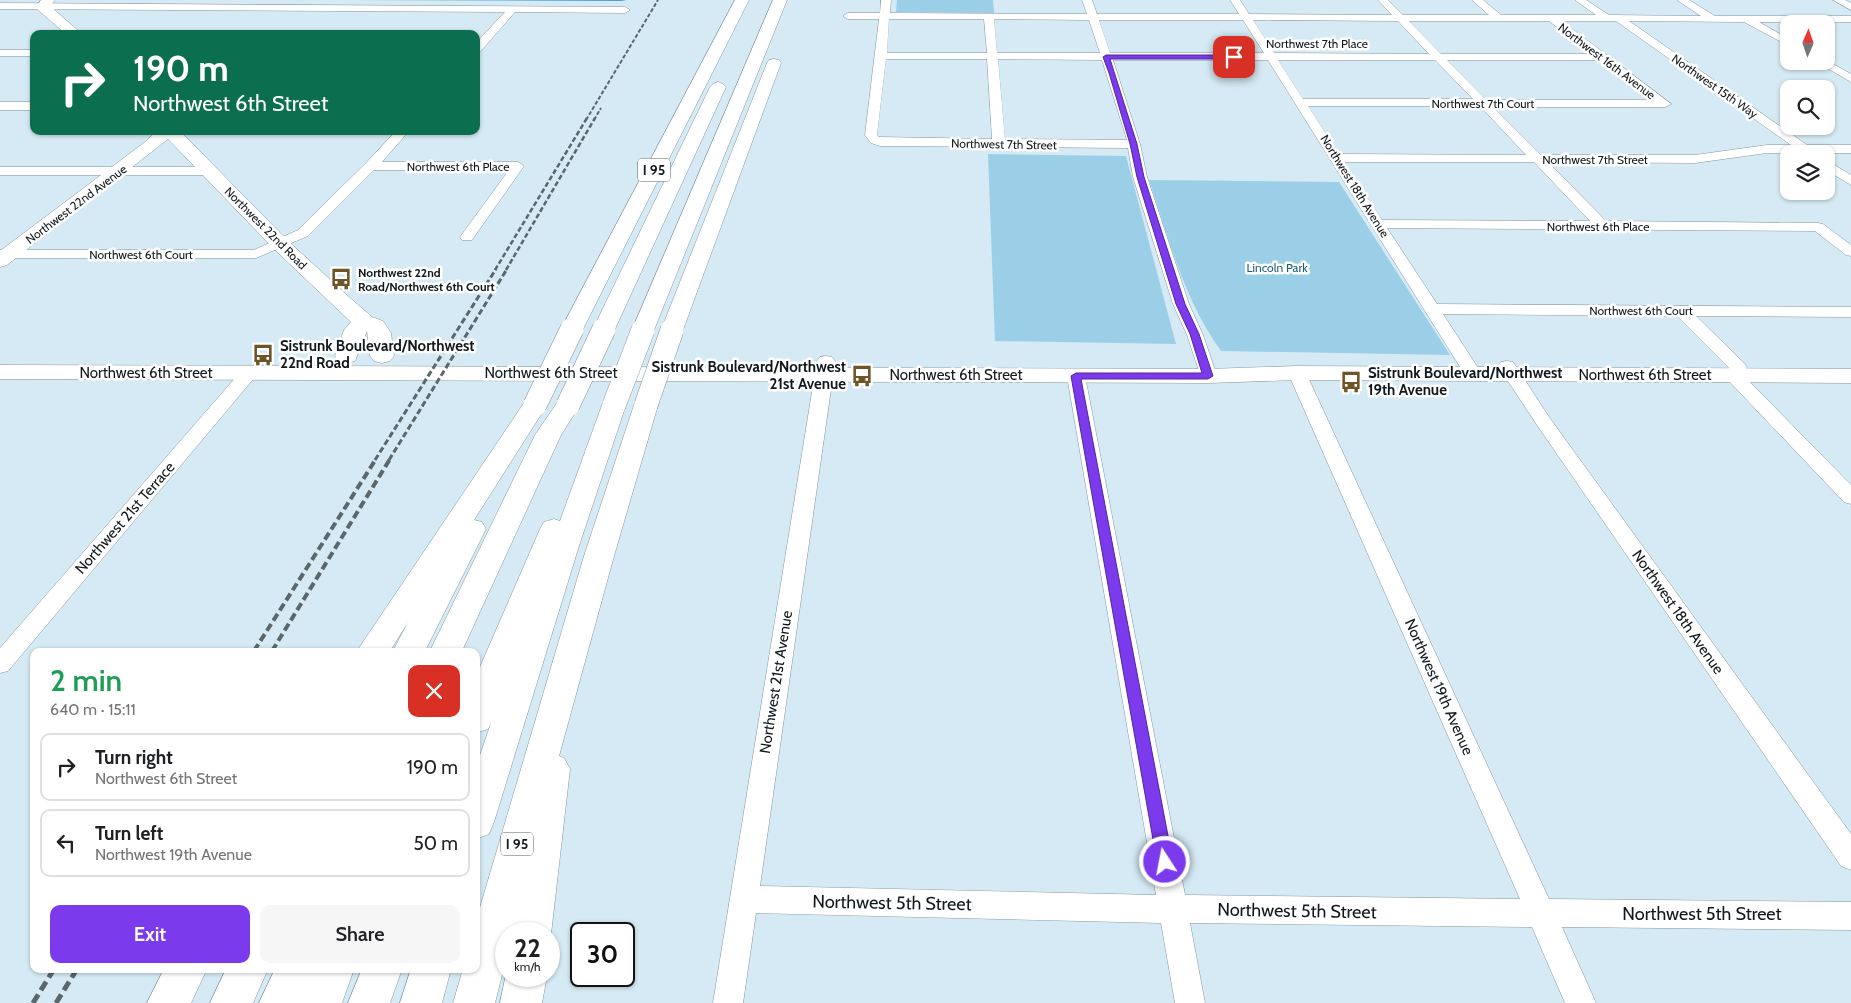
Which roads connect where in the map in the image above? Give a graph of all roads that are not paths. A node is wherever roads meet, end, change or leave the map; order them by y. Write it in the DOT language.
graph roads {
  1 [pos="760,0"];
  2 [pos="780,0"];
  3 [pos="886,0"];
  4 [pos="1087,0"];
  5 [pos="1235,0"];
  6 [pos="1383,0"];
  7 [pos="1477,0"];
  8 [pos="1580,0"];
  9 [pos="1682,0"];
  10 [pos="1838,0"];
  11 [pos="46,4"];
  12 [pos="739,4"];
  13 [pos="0,6"];
  14 [pos="1851,6"];
  15 [pos="513,9"];
  16 [pos="625,10"];
  17 [pos="848,16"];
  18 [pos="884,16"];
  19 [pos="989,16"];
  20 [pos="1092,17"];
  21 [pos="1400,17"];
  22 [pos="1497,17"];
  23 [pos="1246,18"];
  24 [pos="1550,18"];
  25 [pos="1606,18"];
  26 [pos="1618,18"];
  27 [pos="1712,18"];
  28 [pos="1747,18"];
  29 [pos="1851,19"];
  30 [pos="70,30"];
  31 [pos="1780,38"];
  32 [pos="480,46"];
  33 [pos="781,46"];
  34 [pos="0,53"];
  35 [pos="30,53"];
  36 [pos="881,56"];
  37 [pos="992,57"];
  38 [pos="1106,57"];
  39 [pos="1272,57"];
  40 [pos="1439,57"];
  41 [pos="1602,57"];
  42 [pos="1835,70"];
  43 [pos="1851,79"];
  44 [pos="1302,102"];
  45 [pos="1484,103"];
  46 [pos="1665,104"];
  47 [pos="0,106"];
  48 [pos="30,106"];
  49 [pos="168,135"];
  50 [pos="173,135"];
  51 [pos="399,135"];
  52 [pos="1000,144"];
  53 [pos="1134,144"];
  54 [pos="1800,145"];
  55 [pos="1851,149"];
  56 [pos="1780,150"];
  57 [pos="1835,150"];
  58 [pos="1337,158"];
  59 [pos="1539,158"];
  60 [pos="371,166"];
  61 [pos="1835,170"];
  62 [pos="0,171"];
  63 [pos="118,171"];
  64 [pos="208,171"];
  65 [pos="1851,181"];
  66 [pos="1378,224"];
  67 [pos="1603,226"];
  68 [pos="467,237"];
  69 [pos="280,244"];
  70 [pos="1851,252"];
  71 [pos="3,257"];
  72 [pos="1431,309"];
  73 [pos="1681,310"];
  74 [pos="1851,312"];
  75 [pos="364,322"];
  76 [pos="0,356"];
  77 [pos="347,356"];
  78 [pos="382,356"];
  79 [pos="824,367"];
  80 [pos="1851,368"];
  81 [pos="1206,370"];
  82 [pos="1470,370"];
  83 [pos="1509,370"];
  84 [pos="1736,371"];
  85 [pos="0,372"];
  86 [pos="1297,372"];
  87 [pos="249,373"];
  88 [pos="1076,376"];
  89 [pos="1851,376"];
  90 [pos="535,405"];
  91 [pos="568,405"];
  92 [pos="598,448"];
  93 [pos="1851,497"];
  94 [pos="375,648"];
  95 [pos="411,648"];
  96 [pos="447,648"];
  97 [pos="462,648"];
  98 [pos="0,664"];
  99 [pos="563,686"];
  100 [pos="480,709"];
  101 [pos="480,810"];
  102 [pos="1851,857"];
  103 [pos="743,899"];
  104 [pos="1174,909"];
  105 [pos="1542,914"];
  106 [pos="1851,916"];
  107 [pos="533,922"];
  108 [pos="186,973"];
  109 [pos="246,973"];
  110 [pos="294,973"];
  111 [pos="332,973"];
  112 [pos="380,973"];
  113 [pos="430,973"];
  114 [pos="524,987"];
  115 [pos="168,1003"];
  116 [pos="232,1003"];
  117 [pos="280,1003"];
  118 [pos="321,1003"];
  119 [pos="369,1003"];
  120 [pos="421,1003"];
  121 [pos="474,1003"];
  122 [pos="521,1003"];
  123 [pos="728,1003"];
  124 [pos="1190,1003"];
  125 [pos="1581,1003"];
  1 -- 91 [label="main road, bridge"];
  2 -- 92 [label="main road, bridge"];
  3 -- 18 [label="street"];
  4 -- 20 [label="street"];
  5 -- 23 [label="street, Northwest 18th Avenue"];
  6 -- 21 [label="street"];
  7 -- 22 [label="street"];
  8 -- 25 [label="street"];
  9 -- 27 [label="street"];
  10 -- 14 [label="street"];
  11 -- 13 [label="street"];
  11 -- 15 [label="street"];
  11 -- 30 [label="main road"];
  12 -- 90 [label="main road, I 95, bridge"];
  15 -- 16 [label="street"];
  15 -- 32 [label="street"];
  17 -- 18 [label="street"];
  18 -- 19 [label="street"];
  18 -- 36 [label="street"];
  19 -- 20 [label="street"];
  19 -- 37 [label="street"];
  20 -- 23 [label="street"];
  20 -- 38 [label="street"];
  21 -- 22 [label="street"];
  21 -- 23 [label="street"];
  21 -- 40 [label="street"];
  22 -- 24 [label="street"];
  23 -- 39 [label="street, Northwest 18th Avenue"];
  24 -- 25 [label="street"];
  24 -- 41 [label="street, Northwest 16th Avenue"];
  25 -- 26 [label="street"];
  26 -- 27 [label="street"];
  26 -- 54 [label="street, Northwest 15th Way"];
  27 -- 28 [label="street"];
  28 -- 29 [label="street"];
  28 -- 31 [label="street"];
  33 -- 99 [label="main road, I 95, bridge"];
  34 -- 35 [label="street"];
  36 -- 37 [label="street, Northwest 7th Place"];
  36 -- 52 [label="street, Northwest 7th Street"];
  37 -- 38 [label="street, Northwest 7th Place"];
  37 -- 52 [label="street"];
  38 -- 39 [label="street, Northwest 7th Place"];
  38 -- 53 [label="street"];
  39 -- 40 [label="street, Northwest 7th Place"];
  39 -- 44 [label="street, Northwest 18th Avenue"];
  40 -- 41 [label="street, Northwest 7th Place"];
  40 -- 45 [label="street"];
  41 -- 46 [label="street, Northwest 16th Avenue"];
  42 -- 43 [label="street"];
  44 -- 45 [label="street, Northwest 7th Court"];
  44 -- 58 [label="street, Northwest 18th Avenue"];
  45 -- 46 [label="street, Northwest 7th Court"];
  45 -- 59 [label="street"];
  47 -- 48 [label="street"];
  49 -- 63 [label="main road, Northwest 22nd Avenue"];
  50 -- 64 [label="main road, Northwest 22nd Road"];
  51 -- 60 [label="street"];
  52 -- 53 [label="street, Northwest 7th Street"];
  53 -- 81 [label="street"];
  55 -- 57 [label="street, Northwest 7th Street"];
  56 -- 59 [label="street, Northwest 7th Street"];
  58 -- 59 [label="street, Northwest 7th Street"];
  58 -- 66 [label="street, Northwest 18th Avenue"];
  59 -- 67 [label="street"];
  60 -- 68 [label="street, Northwest 6th Place"];
  60 -- 69 [label="street"];
  61 -- 65 [label="street"];
  62 -- 63 [label="street"];
  63 -- 64 [label="street"];
  63 -- 71 [label="main road, Northwest 22nd Avenue"];
  64 -- 69 [label="main road, Northwest 22nd Road"];
  66 -- 67 [label="street, Northwest 6th Place"];
  66 -- 72 [label="street, Northwest 18th Avenue"];
  67 -- 70 [label="street, Northwest 6th Place"];
  69 -- 71 [label="street, Northwest 6th Court"];
  69 -- 75 [label="main road, Northwest 22nd Road"];
  72 -- 73 [label="street, Northwest 6th Court"];
  72 -- 82 [label="street, Northwest 18th Avenue"];
  73 -- 74 [label="street, Northwest 6th Court"];
  73 -- 84 [label="street"];
  75 -- 77 [label="main road"];
  75 -- 78 [label="main road, Northwest 22nd Road"];
  76 -- 77 [label="main road, Northwest 6th Street"];
  77 -- 78 [label="main road, Northwest 6th Street"];
  78 -- 79 [label="main road, Northwest 6th Street"];
  79 -- 81 [label="main road, Northwest 6th Street"];
  79 -- 87 [label="main road, Northwest 6th Street"];
  79 -- 88 [label="main road, Northwest 6th Street"];
  79 -- 103 [label="street, Northwest 21st Avenue"];
  80 -- 84 [label="main road, Northwest 6th Street"];
  81 -- 82 [label="main road, Northwest 6th Street"];
  81 -- 86 [label="main road, Northwest 6th Street"];
  81 -- 88 [label="main road, Northwest 6th Street"];
  82 -- 83 [label="main road, Northwest 6th Street"];
  82 -- 86 [label="main road, Northwest 6th Street"];
  83 -- 84 [label="main road, Northwest 6th Street"];
  83 -- 102 [label="street, Northwest 18th Avenue"];
  84 -- 89 [label="main road, Northwest 6th Street"];
  84 -- 93 [label="street"];
  85 -- 87 [label="main road, Northwest 6th Street"];
  86 -- 105 [label="street, Northwest 19th Avenue"];
  87 -- 98 [label="street, Northwest 21st Terrace"];
  88 -- 104 [label="street"];
  90 -- 94 [label="main road"];
  90 -- 95 [label="main road, I 95"];
  91 -- 96 [label="main road"];
  91 -- 97 [label="main road"];
  92 -- 100 [label="main road"];
  92 -- 101 [label="main road"];
  99 -- 107 [label="main road"];
  99 -- 121 [label="main road, I 95"];
  103 -- 104 [label="street, Northwest 5th Street"];
  103 -- 123 [label="street, Northwest 21st Avenue"];
  104 -- 105 [label="street, Northwest 5th Street"];
  104 -- 124 [label="street"];
  105 -- 106 [label="street, Northwest 5th Street"];
  105 -- 125 [label="street, Northwest 19th Avenue"];
  108 -- 115 [label="main road"];
  109 -- 116 [label="main road"];
  110 -- 117 [label="main road"];
  111 -- 118 [label="main road"];
  112 -- 119 [label="main road"];
  113 -- 120 [label="main road"];
  114 -- 122 [label="main road"];
}
